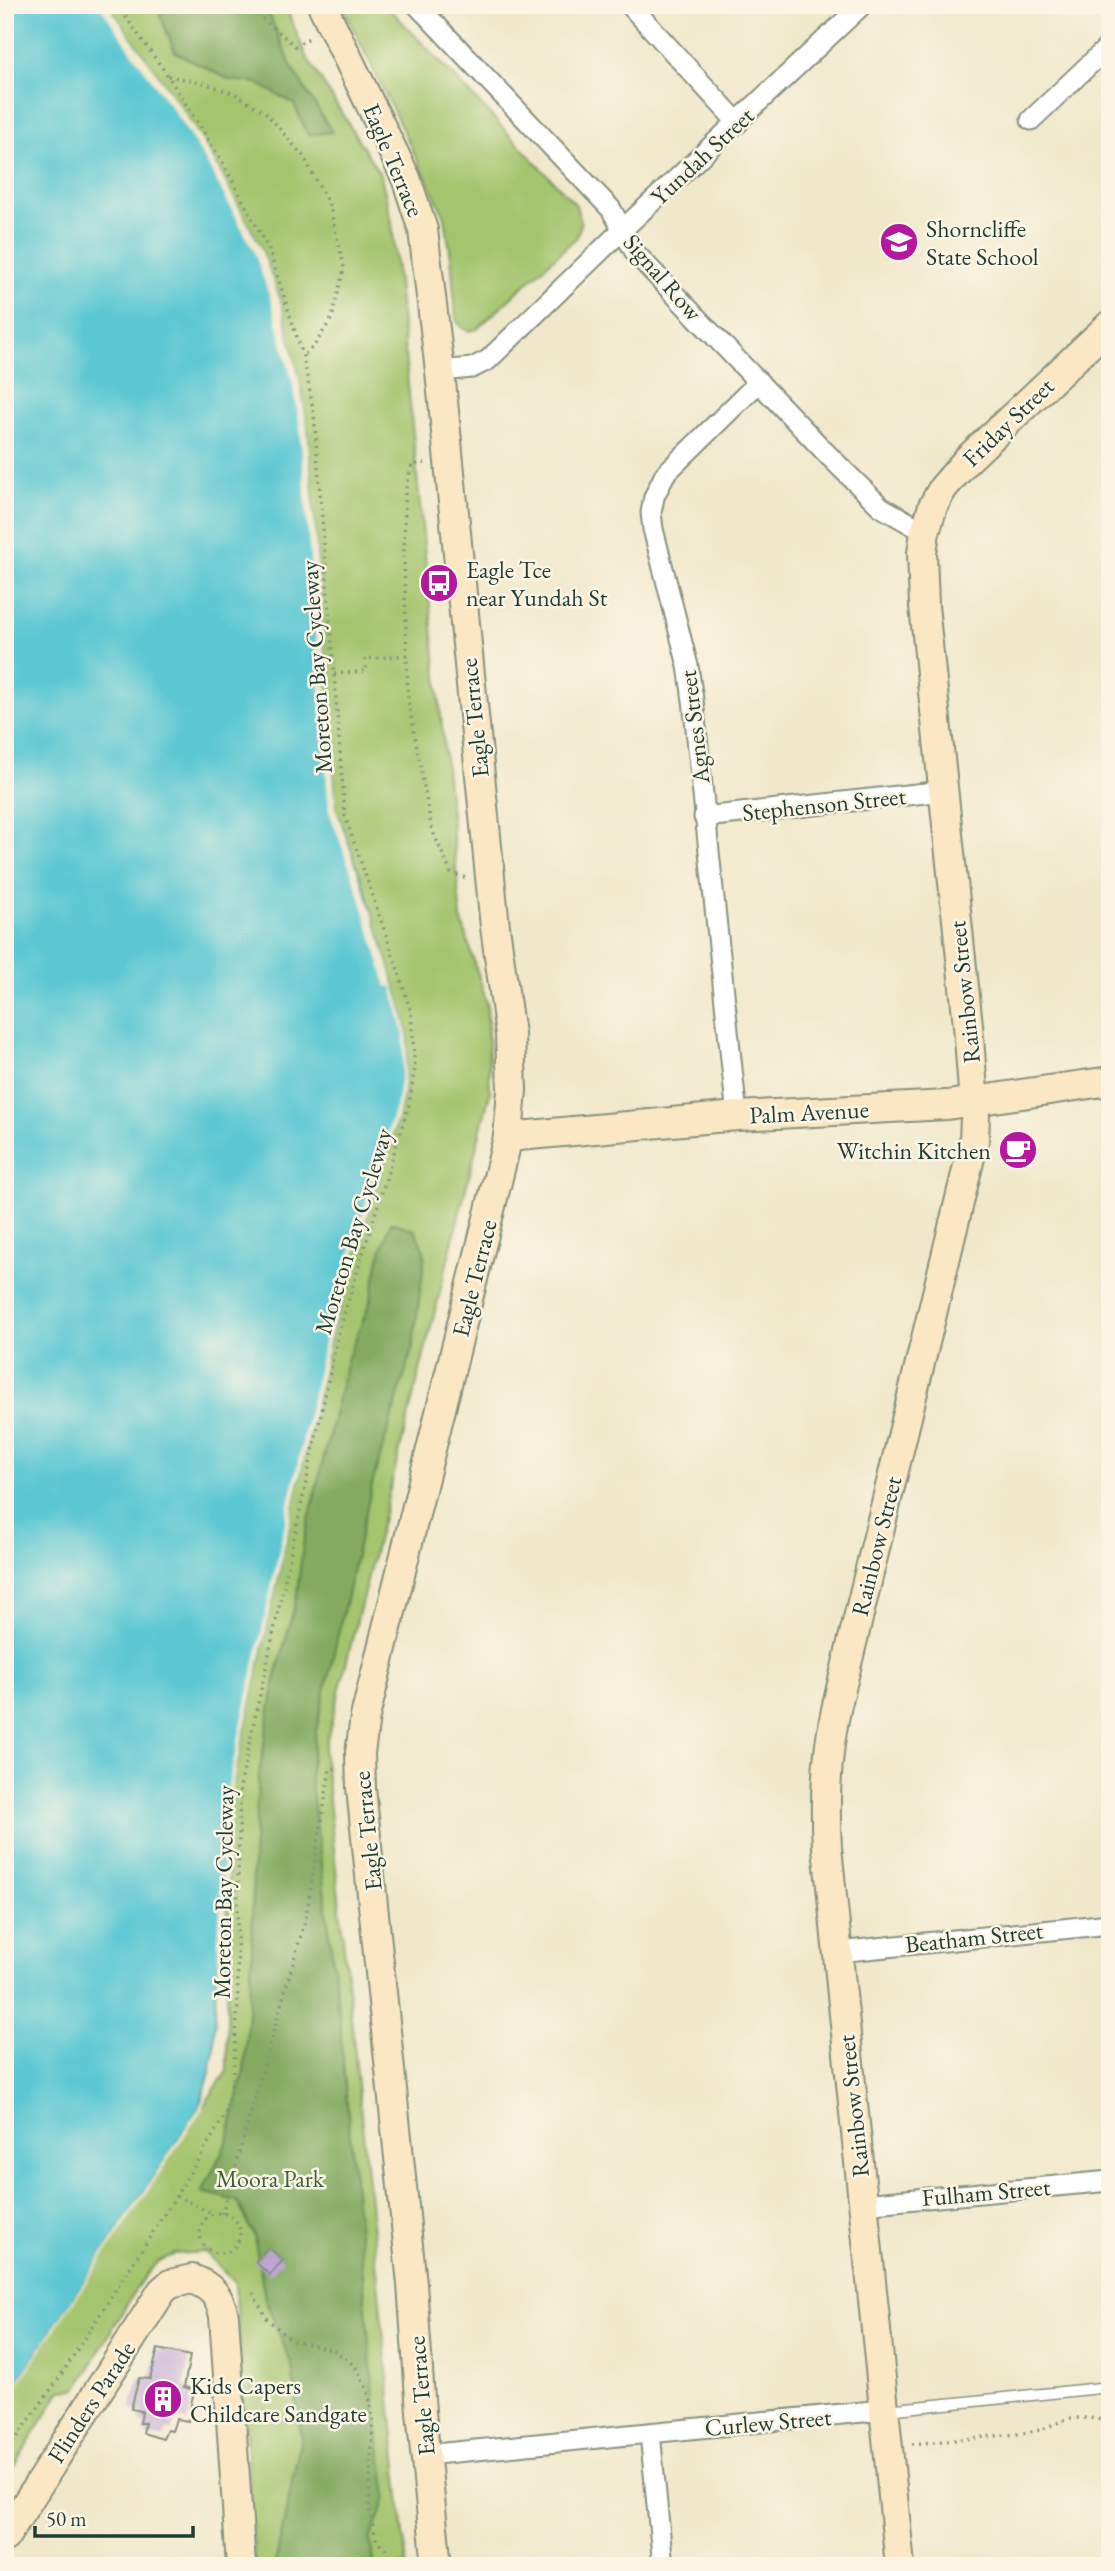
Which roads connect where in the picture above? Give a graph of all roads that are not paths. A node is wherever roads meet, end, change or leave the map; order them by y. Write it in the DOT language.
graph roads {
  1 [pos="322,5"];
  2 [pos="417,5"];
  3 [pos="631,5"];
  4 [pos="862,5"];
  5 [pos="1110,45"];
  6 [pos="1031,120"];
  7 [pos="738,123"];
  8 [pos="622,230"];
  9 [pos="1110,325"];
  10 [pos="440,372"];
  11 [pos="758,382"];
  12 [pos="925,532"];
  13 [pos="943,792"];
  14 [pos="704,817"];
  15 [pos="1110,1081"];
  16 [pos="974,1101"];
  17 [pos="737,1116"];
  18 [pos="508,1138"];
  19 [pos="1110,1924"];
  20 [pos="838,1952"];
  21 [pos="1110,2180"];
  22 [pos="863,2204"];
  23 [pos="1110,2387"];
  24 [pos="883,2410"];
  25 [pos="650,2432"];
  26 [pos="425,2455"];
  27 [pos="5,2537"];
  28 [pos="426,2561"];
  29 [pos="241,2566"];
  30 [pos="663,2566"];
  31 [pos="900,2566"];
  1 -- 10 [label="street, Eagle Terrace"];
  2 -- 8 [label="street, Signal Row"];
  3 -- 7 [label="street"];
  4 -- 7 [label="street, Yundah Street"];
  5 -- 6 [label="street"];
  7 -- 8 [label="street, Yundah Street"];
  8 -- 10 [label="street, Yundah Street"];
  8 -- 11 [label="street, Signal Row"];
  9 -- 12 [label="street, Friday Street"];
  10 -- 18 [label="street, Eagle Terrace"];
  11 -- 12 [label="street, Signal Row"];
  11 -- 14 [label="street, Agnes Street"];
  12 -- 13 [label="street, Rainbow Street"];
  13 -- 14 [label="street, Stephenson Street"];
  13 -- 16 [label="street, Rainbow Street"];
  14 -- 17 [label="street, Agnes Street"];
  15 -- 16 [label="street, Palm Avenue"];
  16 -- 17 [label="street, Palm Avenue"];
  16 -- 20 [label="street, Rainbow Street"];
  17 -- 18 [label="street, Palm Avenue"];
  18 -- 26 [label="street, Eagle Terrace"];
  19 -- 20 [label="street, Beatham Street"];
  20 -- 22 [label="street, Rainbow Street"];
  21 -- 22 [label="street, Fulham Street"];
  22 -- 24 [label="street, Rainbow Street"];
  23 -- 24 [label="lane, Curlew Street"];
  24 -- 25 [label="street, Curlew Street"];
  24 -- 31 [label="street, Rainbow Street"];
  25 -- 26 [label="street, Curlew Street"];
  25 -- 30 [label="street"];
  26 -- 28 [label="street, Eagle Terrace"];
  27 -- 29 [label="street, Flinders Parade"];
}
